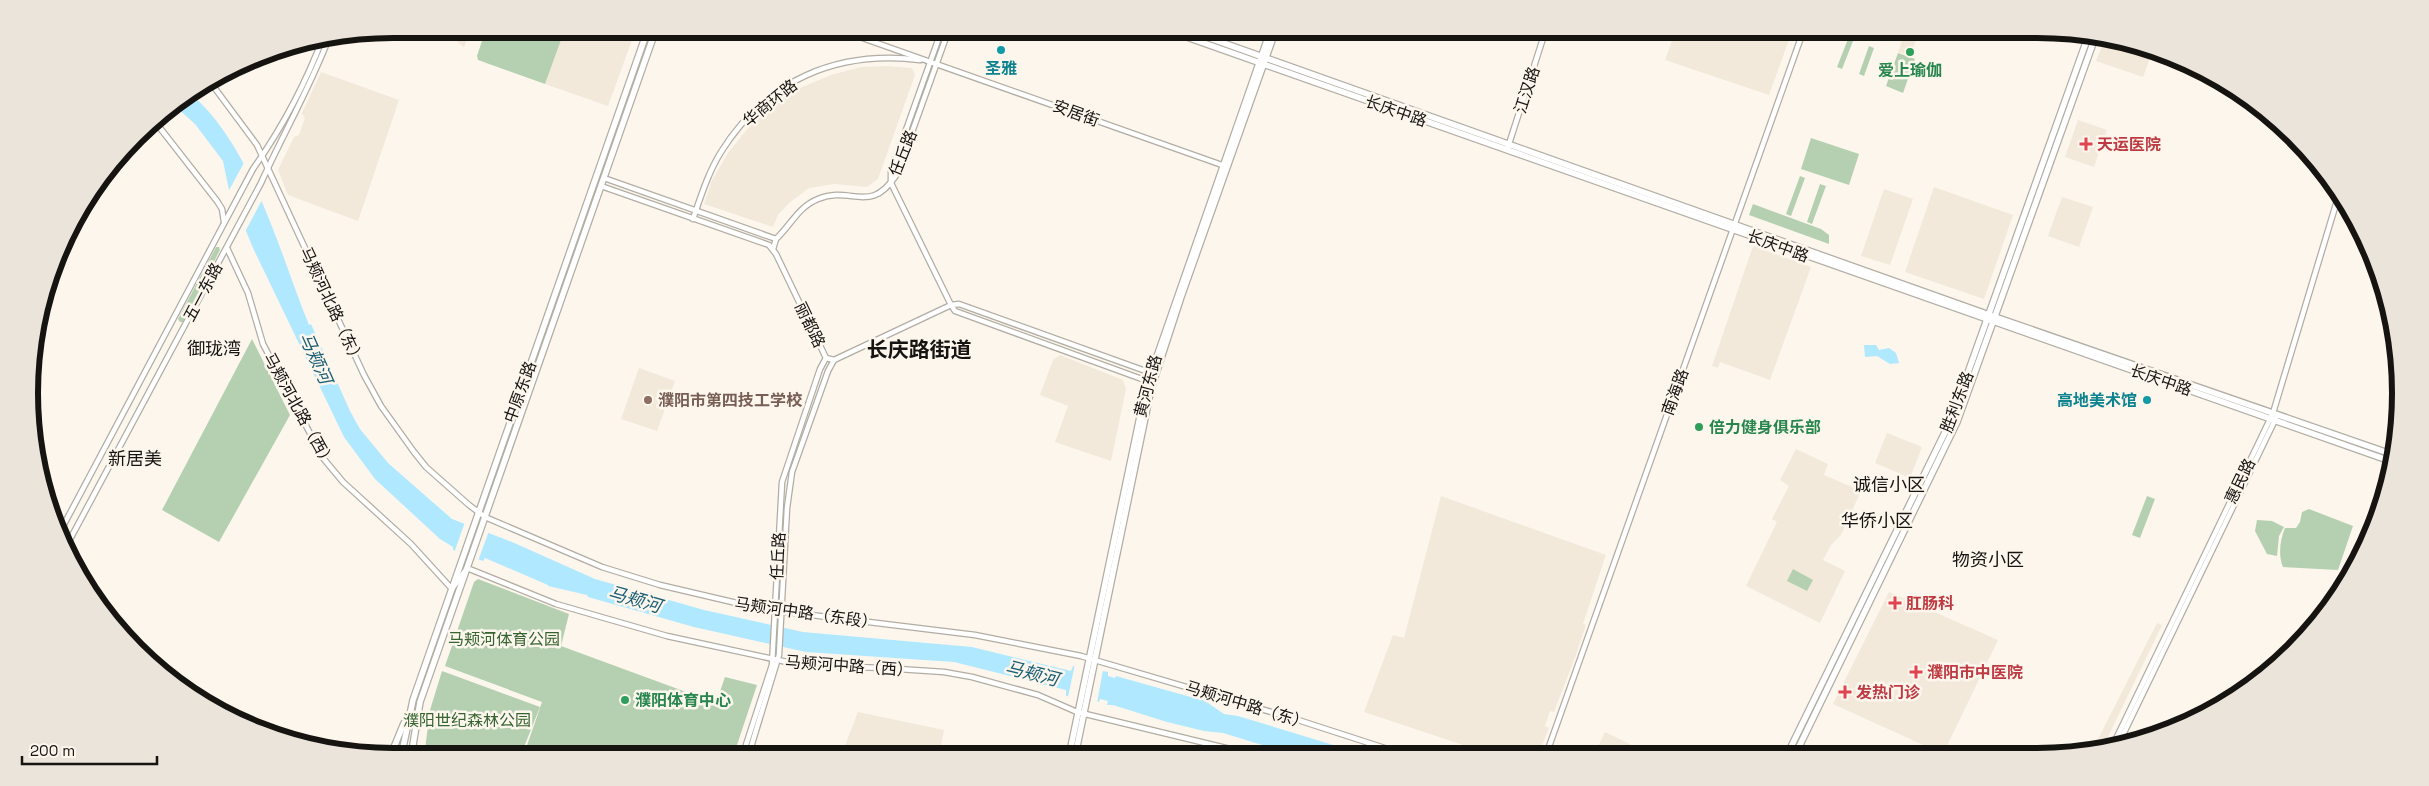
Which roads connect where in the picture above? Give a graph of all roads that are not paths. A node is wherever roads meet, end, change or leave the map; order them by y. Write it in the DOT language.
graph roads {
  1 [pos="645,38"];
  2 [pos="653,38"];
  3 [pos="862,38"];
  4 [pos="939,38"];
  5 [pos="946,38"];
  6 [pos="1192,38"];
  7 [pos="1207,38"];
  8 [pos="1268,38"];
  9 [pos="1272,38"];
  10 [pos="1543,38"];
  11 [pos="1801,38"];
  12 [pos="2086,42"];
  13 [pos="2093,42"];
  14 [pos="326,44"];
  15 [pos="320,45"];
  16 [pos="1262,60"];
  17 [pos="930,61"];
  18 [pos="936,64"];
  19 [pos="213,86"];
  20 [pos="159,126"];
  21 [pos="1509,144"];
  22 [pos="1507,150"];
  23 [pos="262,156"];
  24 [pos="1222,165"];
  25 [pos="268,168"];
  26 [pos="604,178"];
  27 [pos="891,183"];
  28 [pos="601,186"];
  29 [pos="2336,204"];
  30 [pos="696,211"];
  31 [pos="693,219"];
  32 [pos="224,223"];
  33 [pos="1734,227"];
  34 [pos="776,238"];
  35 [pos="227,248"];
  36 [pos="773,250"];
  37 [pos="951,305"];
  38 [pos="1991,318"];
  39 [pos="826,358"];
  40 [pos="834,360"];
  41 [pos="1153,374"];
  42 [pos="1150,382"];
  43 [pos="2274,417"];
  44 [pos="2386,453"];
  45 [pos="2385,459"];
  46 [pos="478,511"];
  47 [pos="485,517"];
  48 [pos="63,525"];
  49 [pos="70,540"];
  50 [pos="467,568"];
  51 [pos="452,589"];
  52 [pos="775,612"];
  53 [pos="783,613"];
  54 [pos="772,657"];
  55 [pos="779,658"];
  56 [pos="1091,658"];
  57 [pos="1089,669"];
  58 [pos="410,709"];
  59 [pos="1077,712"];
  60 [pos="1084,714"];
  61 [pos="2122,738"];
  62 [pos="2116,739"];
  63 [pos="394,748"];
  64 [pos="403,748"];
  65 [pos="412,748"];
  66 [pos="745,748"];
  67 [pos="751,748"];
  68 [pos="1070,748"];
  69 [pos="1077,748"];
  70 [pos="1226,748"];
  71 [pos="1384,748"];
  72 [pos="1548,748"];
  73 [pos="1790,748"];
  74 [pos="1798,748"];
  1 -- 46 [label="main road, 中原东路"];
  2 -- 26 [label="main road, 中原东路"];
  3 -- 17 [label="street"];
  4 -- 17 [label="street, 任丘路"];
  5 -- 18 [label="street, 任丘路"];
  6 -- 16 [label="main road, 长庆中路"];
  7 -- 16 [label="main road, 长庆中路"];
  8 -- 16 [label="main road, 黄河东路"];
  9 -- 16 [label="main road, 黄河东路"];
  10 -- 21 [label="street, 江汉路"];
  11 -- 33 [label="street, 南海路"];
  12 -- 38 [label="main road, 胜利东路"];
  13 -- 38 [label="main road, 胜利东路"];
  14 -- 25 [label="street, 五一东路"];
  15 -- 23 [label="street, 五一东路"];
  16 -- 21 [label="main road, 长庆中路"];
  16 -- 22 [label="main road, 长庆中路"];
  16 -- 24 [label="main road, 黄河东路"];
  16 -- 41 [label="main road, 黄河东路"];
  17 -- 18 [label="street, 安居街"];
  17 -- 27 [label="street, 任丘路"];
  17 -- 30 [label="street, 华商环路"];
  18 -- 24 [label="street, 安居街"];
  18 -- 27 [label="street, 任丘路"];
  19 -- 23 [label="street, 马颊河北路（东）"];
  20 -- 32 [label="street"];
  21 -- 22 [label="street, 江汉路"];
  21 -- 33 [label="main road, 长庆中路"];
  22 -- 33 [label="main road, 长庆中路"];
  23 -- 25 [label="street, 马颊河北路（东）"];
  23 -- 32 [label="street, 五一东路"];
  24 -- 41 [label="main road, 黄河东路"];
  25 -- 35 [label="street, 五一东路"];
  25 -- 46 [label="street, 马颊河北路（东）"];
  26 -- 28 [label="main road, 中原东路"];
  26 -- 30 [label="street"];
  27 -- 34 [label="street"];
  27 -- 37 [label="street"];
  28 -- 31 [label="street"];
  28 -- 47 [label="main road, 中原东路"];
  29 -- 43 [label="street, 惠民路"];
  30 -- 31 [label="street, 华商环路"];
  30 -- 34 [label="street"];
  31 -- 36 [label="street"];
  32 -- 48 [label="street, 五一东路"];
  33 -- 38 [label="main road, 长庆中路"];
  33 -- 72 [label="street, 南海路"];
  34 -- 36 [label="street"];
  35 -- 49 [label="street, 五一东路"];
  35 -- 51 [label="street, 马颊河北路（西）"];
  36 -- 39 [label="street, 丽都路"];
  37 -- 40 [label="street, 丽都路"];
  37 -- 41 [label="street"];
  37 -- 42 [label="street"];
  38 -- 43 [label="main road, 长庆中路"];
  38 -- 73 [label="main road, 胜利东路"];
  38 -- 74 [label="main road, 胜利东路"];
  39 -- 40 [label="street, 丽都路"];
  39 -- 52 [label="street, 任丘路"];
  40 -- 53 [label="street, 任丘路"];
  41 -- 42 [label="main road, 黄河东路"];
  42 -- 56 [label="main road, 黄河东路"];
  43 -- 44 [label="main road, 长庆中路"];
  43 -- 45 [label="main road, 长庆中路"];
  43 -- 61 [label="street, 惠民路"];
  43 -- 62 [label="street, 惠民路"];
  46 -- 47 [label="street, 马颊河中路（东段）"];
  46 -- 51 [label="main road, 中原东路"];
  47 -- 50 [label="main road, 中原东路"];
  47 -- 52 [label="street, 马颊河中路（东段）"];
  50 -- 51 [label="street"];
  50 -- 54 [label="street, 马颊河中路（西）"];
  50 -- 65 [label="main road, 中原东路"];
  51 -- 58 [label="main road, 中原东路"];
  52 -- 53 [label="street, 马颊河中路（东段）"];
  52 -- 54 [label="street, 任丘路"];
  53 -- 55 [label="street, 任丘路"];
  53 -- 56 [label="street, 马颊河中路（东段）"];
  54 -- 55 [label="street, 马颊河中路（西）"];
  54 -- 66 [label="street, 任丘路"];
  55 -- 59 [label="street, 马颊河中路（西）"];
  55 -- 67 [label="street, 任丘路"];
  56 -- 57 [label="main road, 黄河东路"];
  56 -- 71 [label="street, 马颊河中路（东）"];
  57 -- 59 [label="main road, 黄河东路"];
  57 -- 60 [label="main road, 黄河东路"];
  58 -- 63 [label="main road"];
  58 -- 64 [label="main road, 中原东路"];
  59 -- 60 [label="street, 马颊河中路（西）"];
  59 -- 68 [label="main road, 黄河东路"];
  60 -- 69 [label="main road, 黄河东路"];
  60 -- 70 [label="street, 马颊河中路（西）"];
}
